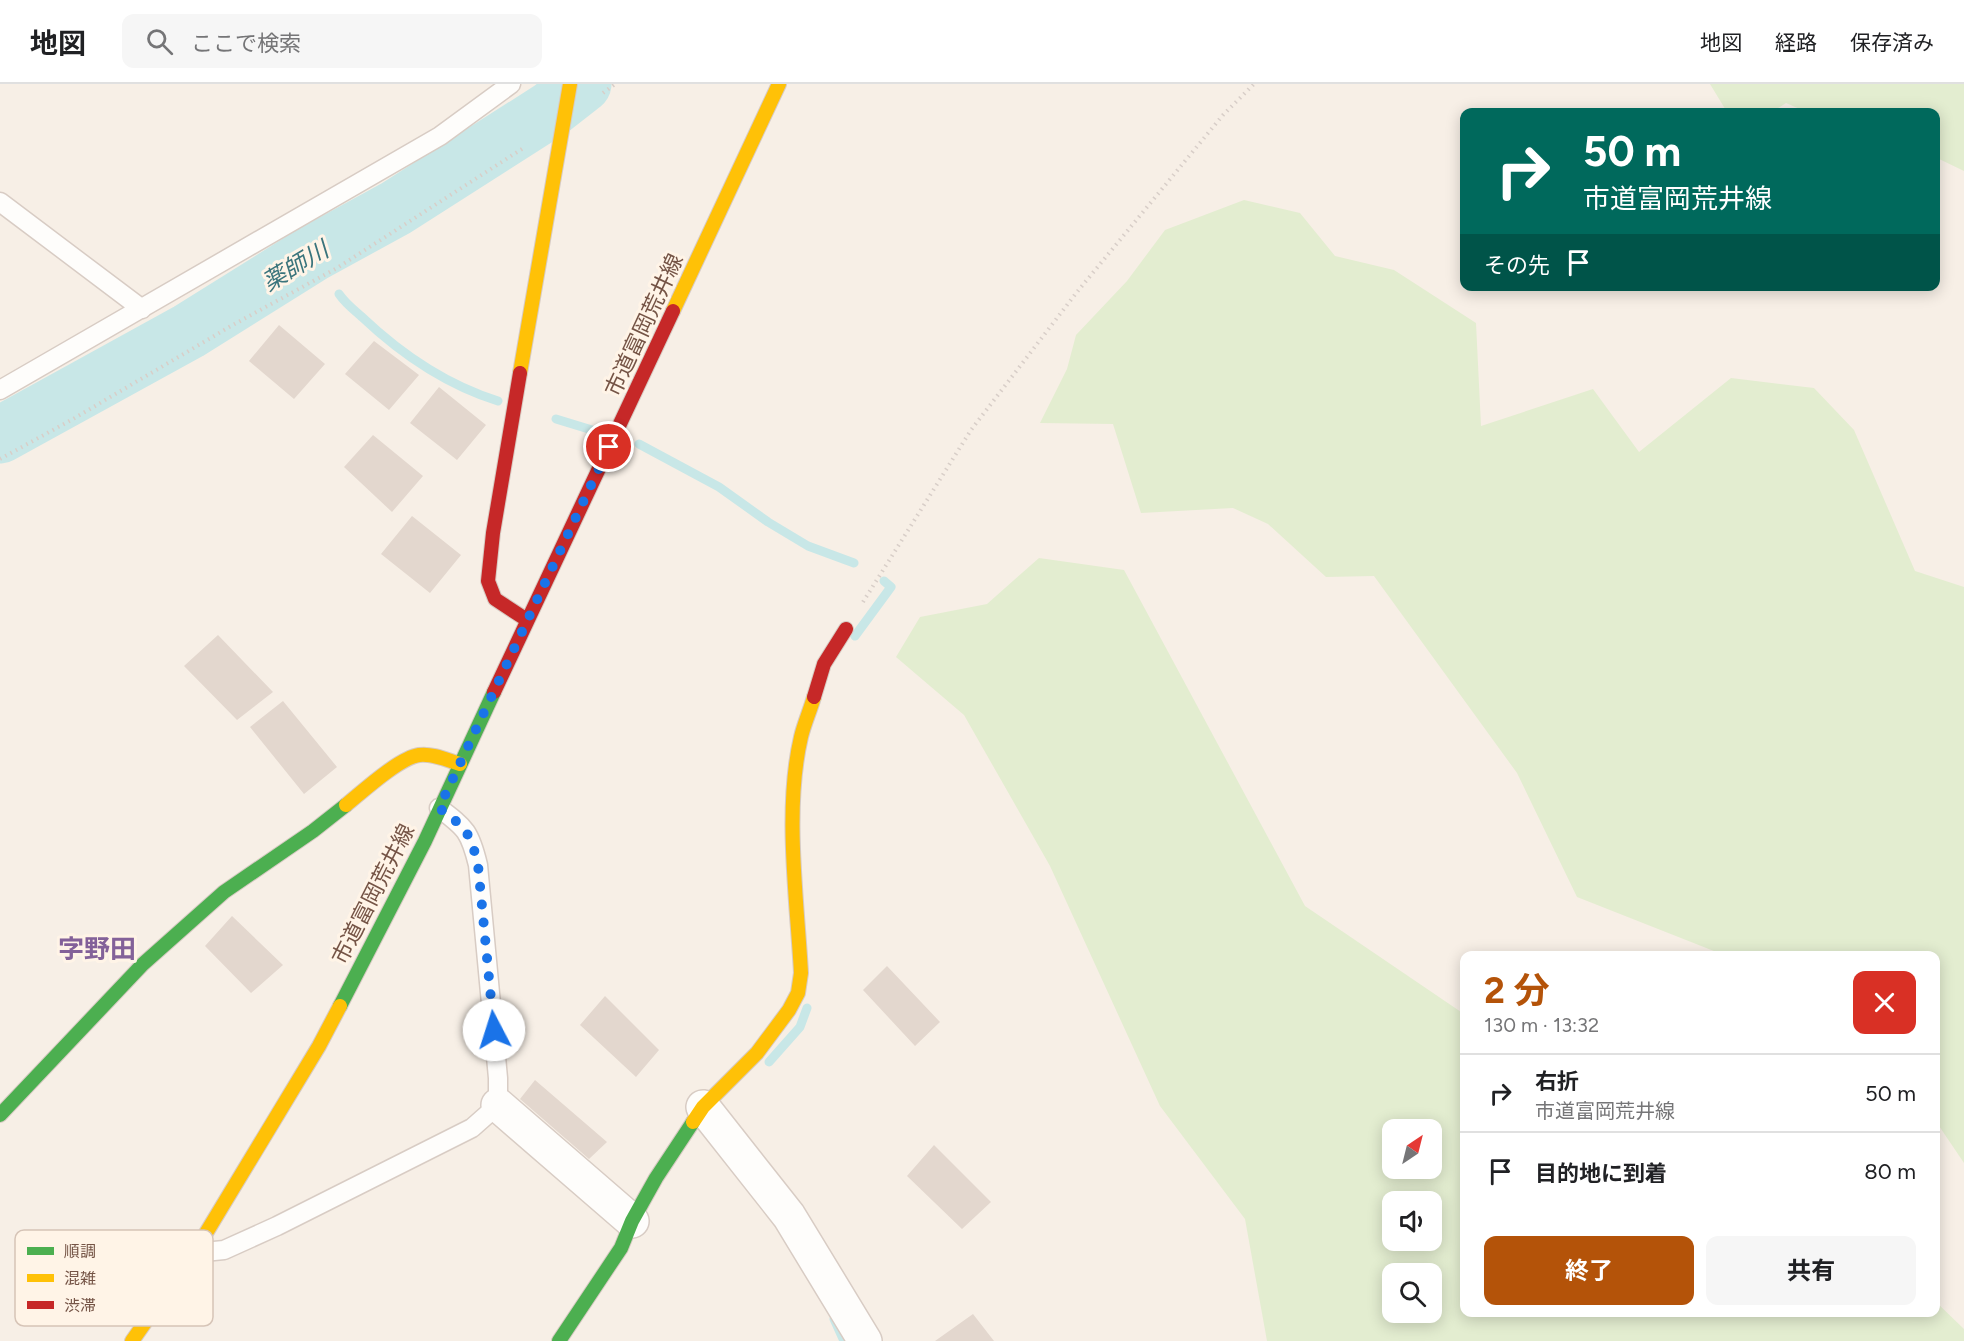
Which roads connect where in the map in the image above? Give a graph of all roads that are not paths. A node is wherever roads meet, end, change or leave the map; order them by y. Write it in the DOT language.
graph roads {
  1 [pos="511,84"];
  2 [pos="570,84"];
  3 [pos="779,84"];
  4 [pos="0,202"];
  5 [pos="142,309"];
  6 [pos="0,390"];
  7 [pos="527,620"];
  8 [pos="846,629"];
  9 [pos="460,764"];
  10 [pos="439,808"];
  11 [pos="498,1105"];
  12 [pos="704,1107"];
  13 [pos="0,1115"];
  14 [pos="632,1221"];
  15 [pos="208,1230"];
  16 [pos="213,1251"];
  17 [pos="143,1326"];
  18 [pos="132,1341"];
  19 [pos="559,1341"];
  20 [pos="865,1341"];
  1 -- 5 [label="lane"];
  2 -- 7 [label="street"];
  3 -- 7 [label="street, 市道富岡荒井線"];
  4 -- 5 [label="lane"];
  5 -- 6 [label="lane"];
  7 -- 9 [label="street, 市道富岡荒井線"];
  8 -- 12 [label="street"];
  9 -- 10 [label="street, 市道富岡荒井線"];
  9 -- 13 [label="street"];
  10 -- 11 [label="lane"];
  10 -- 15 [label="street, 市道富岡荒井線"];
  11 -- 14 [label="street"];
  11 -- 16 [label="lane"];
  12 -- 14 [label="street"];
  12 -- 20 [label="street"];
  14 -- 19 [label="street"];
  17 -- 18 [label="street, 市道富岡荒井線"];
}
